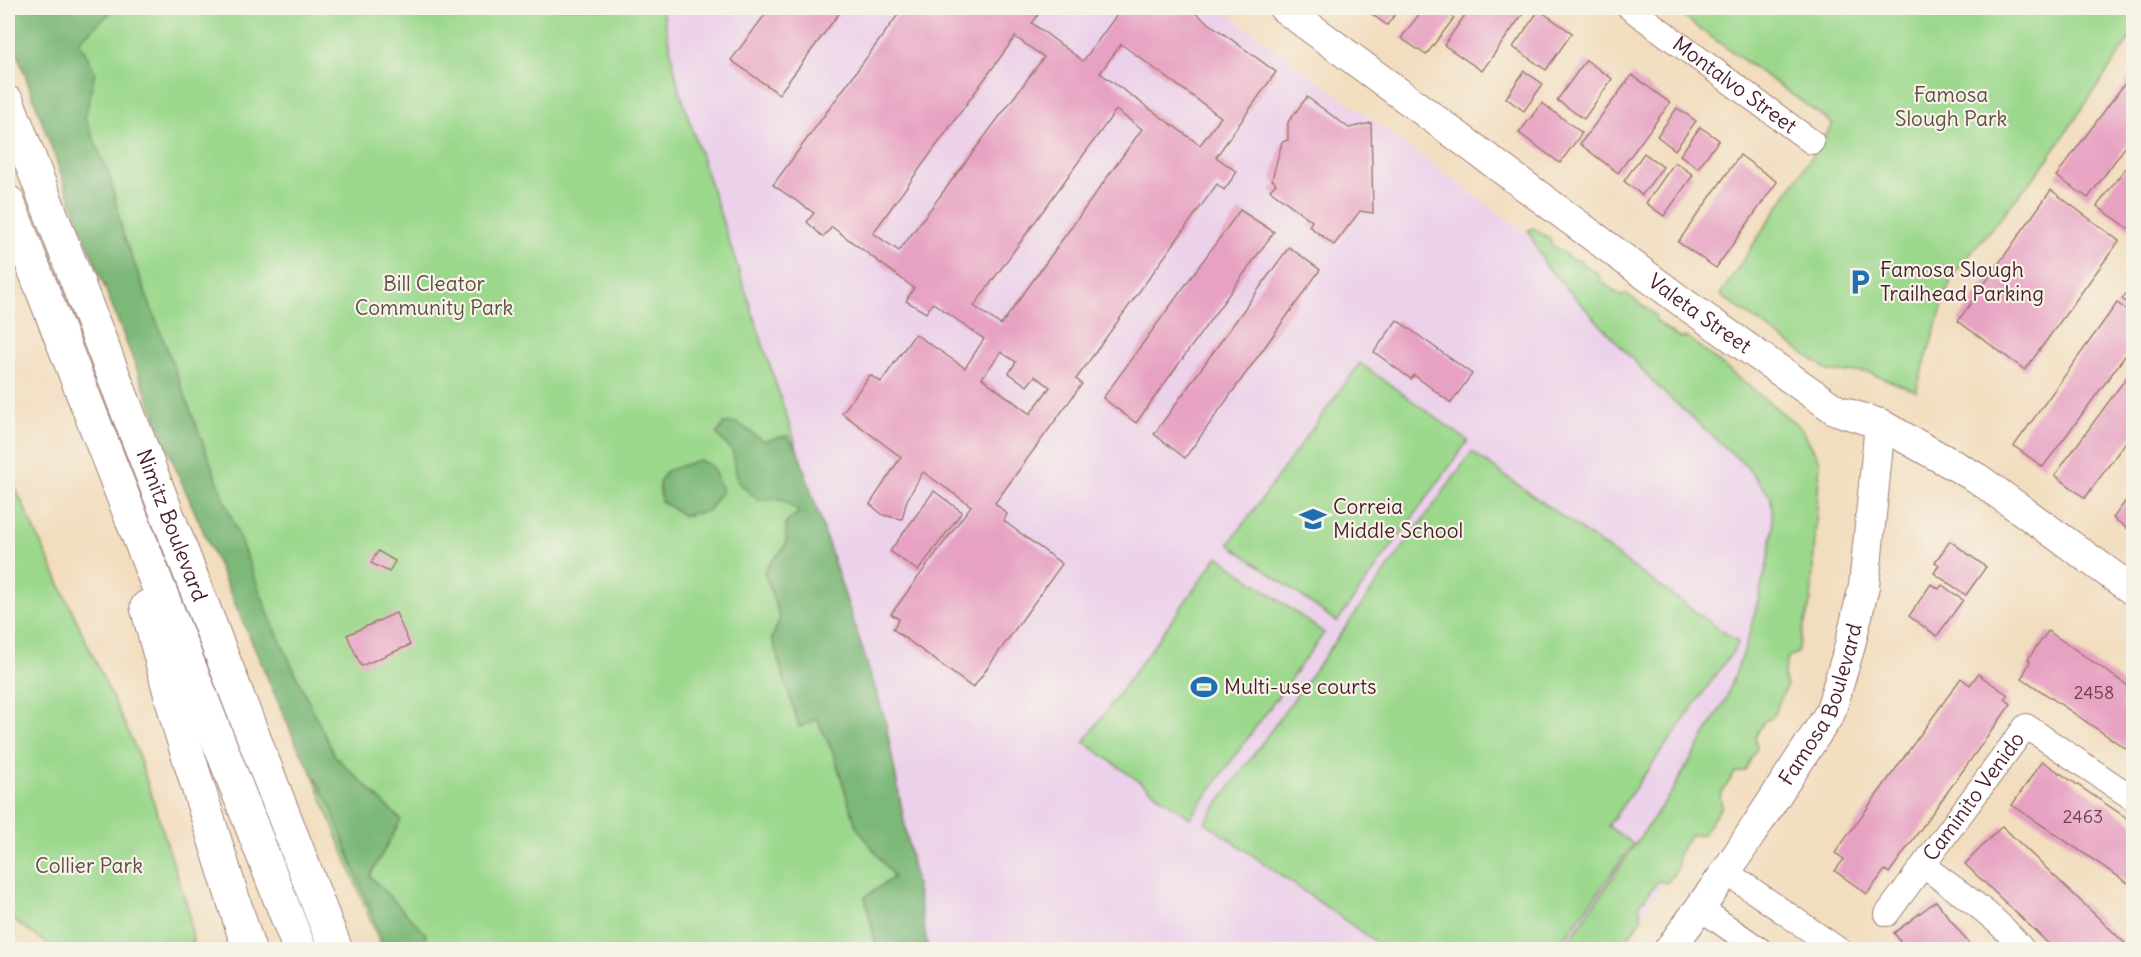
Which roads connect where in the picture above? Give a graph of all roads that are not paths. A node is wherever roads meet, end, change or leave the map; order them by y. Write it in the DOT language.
graph roads {
  1 [pos="1284,8"];
  2 [pos="1630,8"];
  3 [pos="8,103"];
  4 [pos="1812,142"];
  5 [pos="8,202"];
  6 [pos="1880,424"];
  7 [pos="107,454"];
  8 [pos="2133,591"];
  9 [pos="2133,799"];
  10 [pos="1924,866"];
  11 [pos="1726,872"];
  12 [pos="1700,908"];
  13 [pos="1887,914"];
  14 [pos="249,950"];
  15 [pos="300,950"];
  16 [pos="336,950"];
  17 [pos="1669,950"];
  18 [pos="1760,950"];
  19 [pos="1839,950"];
  20 [pos="2023,950"];
  1 -- 6 [label="street, Valeta Street"];
  2 -- 4 [label="street, Montalvo Street"];
  3 -- 16 [label="main road, Nimitz Boulevard"];
  5 -- 7 [label="main road, Nimitz Boulevard"];
  6 -- 8 [label="street, Valeta Street"];
  6 -- 11 [label="street, Famosa Boulevard"];
  7 -- 14 [label="main road"];
  7 -- 15 [label="main road, Nimitz Boulevard"];
  9 -- 10 [label="street, Caminito Venido"];
  10 -- 13 [label="street, Caminito Venido"];
  10 -- 20 [label="street"];
  11 -- 12 [label="street, Famosa Boulevard"];
  11 -- 19 [label="street"];
  12 -- 17 [label="street, Famosa Boulevard"];
  12 -- 18 [label="street"];
}
